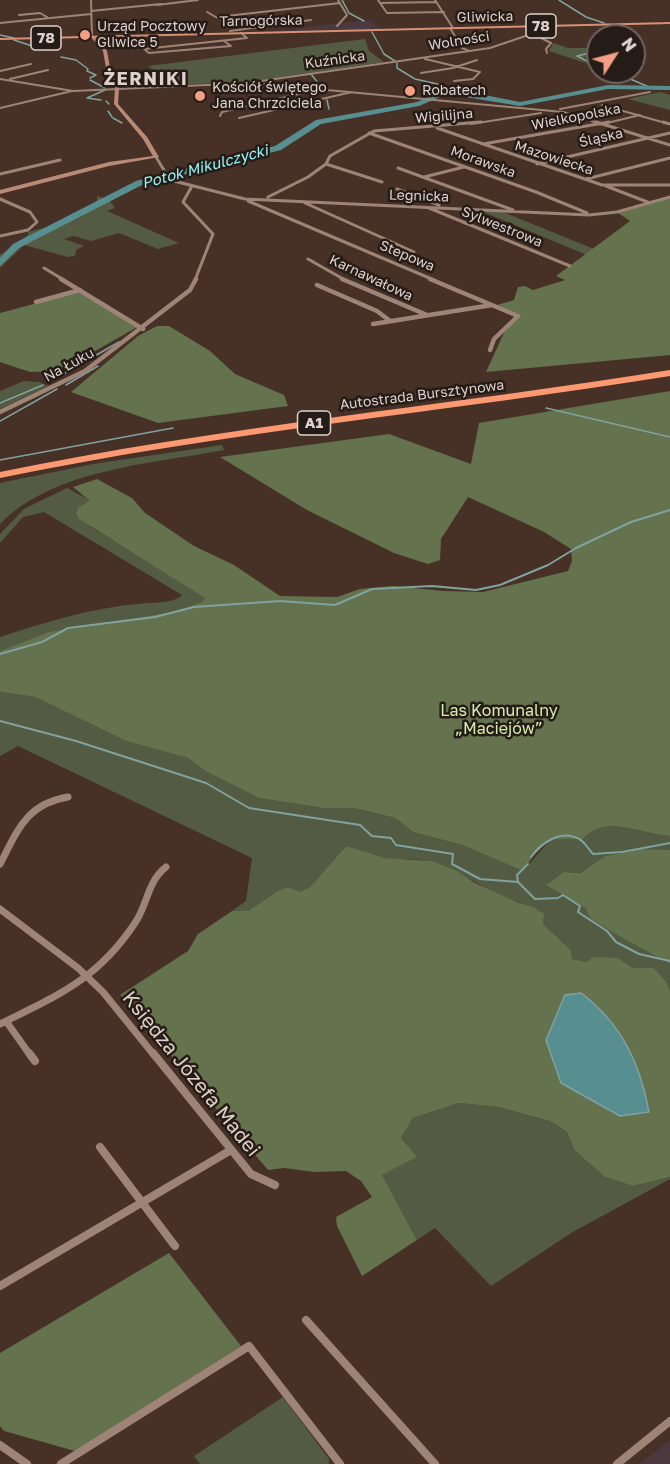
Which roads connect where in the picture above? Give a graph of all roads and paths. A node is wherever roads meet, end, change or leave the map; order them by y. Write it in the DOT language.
graph roads {
  1 [pos="91,0"];
  2 [pos="198,0"];
  3 [pos="339,1"];
  4 [pos="435,1"];
  5 [pos="380,2"];
  6 [pos="161,4"];
  7 [pos="156,5"];
  8 [pos="266,11"];
  9 [pos="207,12"];
  10 [pos="444,12"];
  11 [pos="91,13"];
  12 [pos="20,15"];
  13 [pos="47,18"];
  14 [pos="218,18"];
  15 [pos="311,20"];
  16 [pos="0,23"];
  17 [pos="226,23"];
  18 [pos="670,23"];
  19 [pos="555,26"];
  20 [pos="452,28"];
  21 [pos="338,29"];
  22 [pos="230,33"];
  23 [pos="242,33"];
  24 [pos="534,35"];
  25 [pos="92,37"];
  26 [pos="247,38"];
  27 [pos="254,38"];
  28 [pos="0,39"];
  29 [pos="224,41"];
  30 [pos="142,43"];
  31 [pos="144,49"];
  32 [pos="470,51"];
  33 [pos="547,53"];
  34 [pos="422,58"];
  35 [pos="477,60"];
  36 [pos="31,64"];
  37 [pos="456,67"];
  38 [pos="48,70"];
  39 [pos="0,71"];
  40 [pos="421,73"];
  41 [pos="0,79"];
  42 [pos="7,80"];
  43 [pos="454,81"];
  44 [pos="252,83"];
  45 [pos="117,88"];
  46 [pos="323,88"];
  47 [pos="73,91"];
  48 [pos="357,91"];
  49 [pos="651,92"];
  50 [pos="598,104"];
  51 [pos="0,108"];
  52 [pos="549,111"];
  53 [pos="640,115"];
  54 [pos="220,116"];
  55 [pos="239,118"];
  56 [pos="604,123"];
  57 [pos="670,124"];
  58 [pos="437,128"];
  59 [pos="369,133"];
  60 [pos="670,133"];
  61 [pos="648,138"];
  62 [pos="480,144"];
  63 [pos="670,145"];
  64 [pos="156,157"];
  65 [pos="670,159"];
  66 [pos="60,160"];
  67 [pos="326,164"];
  68 [pos="537,164"];
  69 [pos="464,167"];
  70 [pos="398,168"];
  71 [pos="0,174"];
  72 [pos="423,178"];
  73 [pos="585,179"];
  74 [pos="382,182"];
  75 [pos="602,185"];
  76 [pos="670,185"];
  77 [pos="192,186"];
  78 [pos="397,189"];
  79 [pos="0,192"];
  80 [pos="670,197"];
  81 [pos="0,199"];
  82 [pos="245,199"];
  83 [pos="258,199"];
  84 [pos="302,201"];
  85 [pos="650,203"];
  86 [pos="426,206"];
  87 [pos="442,207"];
  88 [pos="518,213"];
  89 [pos="589,215"];
  90 [pos="0,236"];
  91 [pos="414,252"];
  92 [pos="308,259"];
  93 [pos="570,266"];
  94 [pos="44,268"];
  95 [pos="317,285"];
  96 [pos="81,290"];
  97 [pos="36,302"];
  98 [pos="493,304"];
  99 [pos="427,315"];
  100 [pos="390,321"];
  101 [pos="373,324"];
  102 [pos="143,329"];
  103 [pos="490,350"];
  104 [pos="670,366"];
  105 [pos="670,373"];
  106 [pos="646,374"];
  107 [pos="627,377"];
  108 [pos="0,412"];
  109 [pos="0,467"];
  110 [pos="0,475"];
  111 [pos="68,797"];
  112 [pos="0,864"];
  113 [pos="166,867"];
  114 [pos="0,909"];
  115 [pos="87,975"];
  116 [pos="3,1022"];
  117 [pos="35,1061"];
  118 [pos="100,1147"];
  119 [pos="231,1150"];
  120 [pos="275,1185"];
  121 [pos="141,1203"];
  122 [pos="175,1246"];
  123 [pos="0,1286"];
  124 [pos="306,1320"];
  125 [pos="670,1421"];
  126 [pos="0,1445"];
  127 [pos="27,1464"];
  128 [pos="61,1464"];
  129 [pos="340,1464"];
  130 [pos="435,1464"];
  131 [pos="617,1464"];
  1 -- 11 [label="street"];
  2 -- 6 [label="street"];
  3 -- 8 [label="street"];
  3 -- 21 [label="street"];
  4 -- 5 [label="street"];
  4 -- 10 [label="street"];
  5 -- 10 [label="street"];
  6 -- 7 [label="street"];
  6 -- 11 [label="street"];
  8 -- 14 [label="street"];
  8 -- 17 [label="street"];
  9 -- 14 [label="street"];
  10 -- 20 [label="street"];
  11 -- 13 [label="street"];
  11 -- 25 [label="street"];
  12 -- 13 [label="street"];
  13 -- 16 [label="street"];
  14 -- 17 [label="street"];
  15 -- 22 [label="street"];
  17 -- 22 [label="street"];
  18 -- 19 [label="main road, Gliwicka / 78"];
  19 -- 20 [label="main road, Gliwicka / 78"];
  19 -- 24 [label="street, Wolności"];
  20 -- 21 [label="main road, Tarnogórska / 78"];
  20 -- 32 [label="street"];
  21 -- 23 [label="main road, Tarnogórska / 78"];
  22 -- 23 [label="main road, Tarnogórska / 78"];
  22 -- 25 [label="main road, Tarnogórska / 78"];
  23 -- 26 [label="street"];
  24 -- 32 [label="street, Wolności"];
  24 -- 33 [label="street"];
  25 -- 28 [label="main road, Tarnogórska / 78"];
  25 -- 45 [label="street"];
  26 -- 27 [label="street"];
  26 -- 29 [label="street"];
  29 -- 31 [label="street"];
  29 -- 31 [label="street"];
  30 -- 31 [label="street"];
  32 -- 34 [label="street, Wolności"];
  34 -- 37 [label="street"];
  34 -- 44 [label="street, Kuźnicka"];
  35 -- 37 [label="street"];
  36 -- 39 [label="street"];
  37 -- 40 [label="street"];
  37 -- 43 [label="street"];
  38 -- 42 [label="street"];
  41 -- 42 [label="street"];
  42 -- 47 [label="street"];
  44 -- 45 [label="street"];
  44 -- 46 [label="street"];
  45 -- 47 [label="street"];
  45 -- 64 [label="street"];
  46 -- 48 [label="street"];
  46 -- 54 [label="street"];
  47 -- 51 [label="street"];
  48 -- 52 [label="street"];
  48 -- 55 [label="street"];
  49 -- 50 [label="street, Wigilijna"];
  50 -- 52 [label="street, Wigilijna"];
  50 -- 53 [label="street"];
  52 -- 56 [label="street"];
  52 -- 58 [label="street, Wigilijna"];
  53 -- 56 [label="street, Wielkopolska"];
  53 -- 57 [label="street"];
  56 -- 61 [label="street"];
  56 -- 62 [label="street, Wielkopolska"];
  58 -- 59 [label="street, Wigilijna"];
  58 -- 62 [label="street, Mazowiecka"];
  59 -- 67 [label="street, Wigilijna"];
  59 -- 69 [label="street, Morawska"];
  60 -- 61 [label="street, Śląska"];
  61 -- 63 [label="street"];
  61 -- 68 [label="street, Śląska"];
  62 -- 68 [label="street, Mazowiecka"];
  64 -- 77 [label="street, Legnicka"];
  64 -- 79 [label="street"];
  65 -- 73 [label="street"];
  66 -- 71 [label="street"];
  67 -- 74 [label="street"];
  67 -- 83 [label="street, Wigilijna"];
  68 -- 73 [label="street, Mazowiecka"];
  69 -- 72 [label="street"];
  69 -- 89 [label="street, Morawska"];
  70 -- 72 [label="street"];
  72 -- 88 [label="street"];
  73 -- 75 [label="street, Mazowiecka"];
  75 -- 76 [label="street, Mazowiecka"];
  75 -- 85 [label="street"];
  77 -- 82 [label="street, Legnicka"];
  77 -- 102 [label="street, Na Łuku"];
  78 -- 87 [label="street"];
  80 -- 85 [label="street, Legnicka"];
  81 -- 90 [label="street"];
  82 -- 83 [label="street, Legnicka"];
  82 -- 98 [label="street, Stepowa"];
  83 -- 84 [label="street, Legnicka"];
  84 -- 86 [label="street, Legnicka"];
  84 -- 91 [label="street"];
  85 -- 89 [label="street, Legnicka"];
  86 -- 87 [label="street, Legnicka"];
  86 -- 93 [label="street, Sylwestrowa"];
  87 -- 88 [label="street, Legnicka"];
  88 -- 89 [label="street, Legnicka"];
  92 -- 99 [label="street, Karnawałowa"];
  94 -- 96 [label="street"];
  95 -- 100 [label="street"];
  96 -- 97 [label="street"];
  96 -- 102 [label="street"];
  98 -- 99 [label="street"];
  98 -- 103 [label="street, Stepowa"];
  99 -- 100 [label="street"];
  100 -- 101 [label="street"];
  102 -- 108 [label="street, Na Łuku"];
  104 -- 106 [label="highway, Autostrada Bursztynowa / A1"];
  105 -- 106 [label="highway, Autostrada Bursztynowa / A1"];
  106 -- 107 [label="highway, Autostrada Bursztynowa / A1"];
  107 -- 109 [label="highway, Autostrada Bursztynowa / A1"];
  107 -- 110 [label="highway, Autostrada Bursztynowa / A1"];
  111 -- 112 [label="street"];
  113 -- 115 [label="street"];
  114 -- 115 [label="street, Księdza Józefa Madei"];
  115 -- 116 [label="street"];
  115 -- 119 [label="street, Księdza Józefa Madei"];
  116 -- 117 [label="street"];
  118 -- 121 [label="street"];
  119 -- 120 [label="street, Księdza Józefa Madei"];
  119 -- 121 [label="street"];
  121 -- 122 [label="street"];
  121 -- 123 [label="street"];
  124 -- 130 [label="street"];
  125 -- 131 [label="street"];
  126 -- 127 [label="street"];
  128 -- 129 [label="street"];
}
